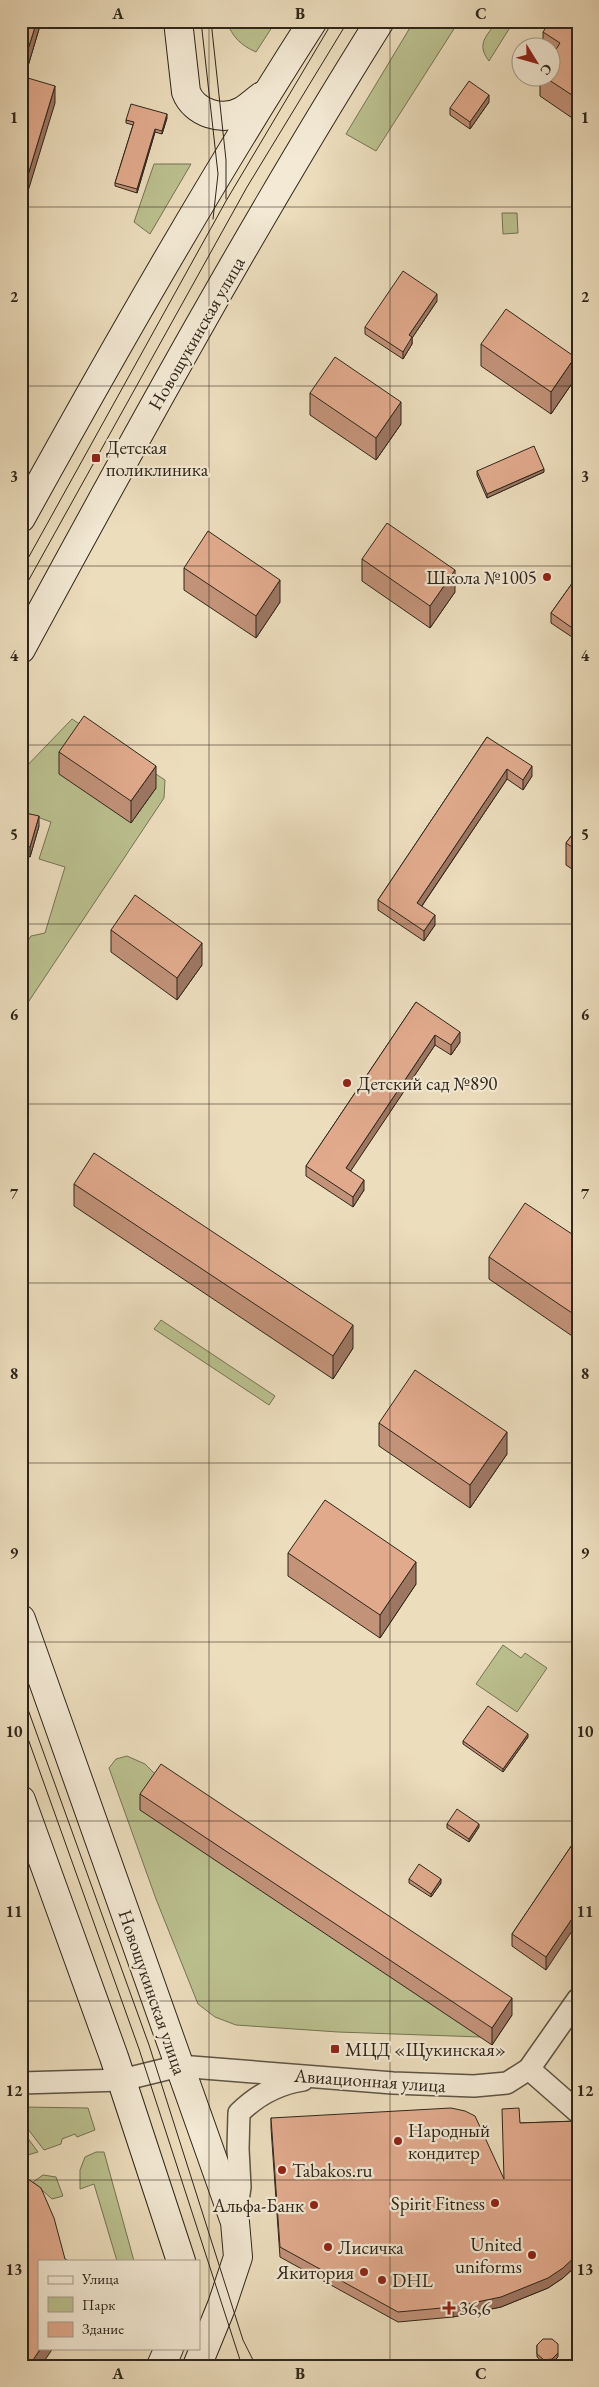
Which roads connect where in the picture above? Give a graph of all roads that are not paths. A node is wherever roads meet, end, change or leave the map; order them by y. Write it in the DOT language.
graph roads {
  1 [pos="178,21"];
  2 [pos="313,21"];
  3 [pos="380,21"];
  4 [pos="269,91"];
  5 [pos="21,518"];
  6 [pos="21,649"];
  7 [pos="21,1619"];
  8 [pos="21,1800"];
  9 [pos="578,1999"];
  10 [pos="179,2066"];
  11 [pos="530,2069"];
  12 [pos="320,2078"];
  13 [pos="122,2080"];
  14 [pos="21,2083"];
  15 [pos="578,2112"];
  16 [pos="235,2222"];
  17 [pos="181,2260"];
  18 [pos="168,2350"];
  19 [pos="161,2366"];
  20 [pos="197,2366"];
  1 -- 4 [label="main road"];
  2 -- 4 [label="main road"];
  3 -- 6 [label="main road, Новощукинская улица"];
  4 -- 5 [label="main road"];
  7 -- 10 [label="main road, Новощукинская улица"];
  8 -- 13 [label="main road"];
  9 -- 11 [label="street, Авиационная улица"];
  10 -- 12 [label="street, Авиационная улица"];
  10 -- 13 [label="street, Авиационная улица"];
  10 -- 16 [label="main road, Новощукинская улица"];
  11 -- 12 [label="street, Авиационная улица"];
  11 -- 15 [label="street"];
  12 -- 16 [label="street"];
  13 -- 14 [label="street, Авиационная улица"];
  13 -- 17 [label="main road"];
  16 -- 20 [label="main road, Новощукинская улица"];
  18 -- 19 [label="main road"];
}
